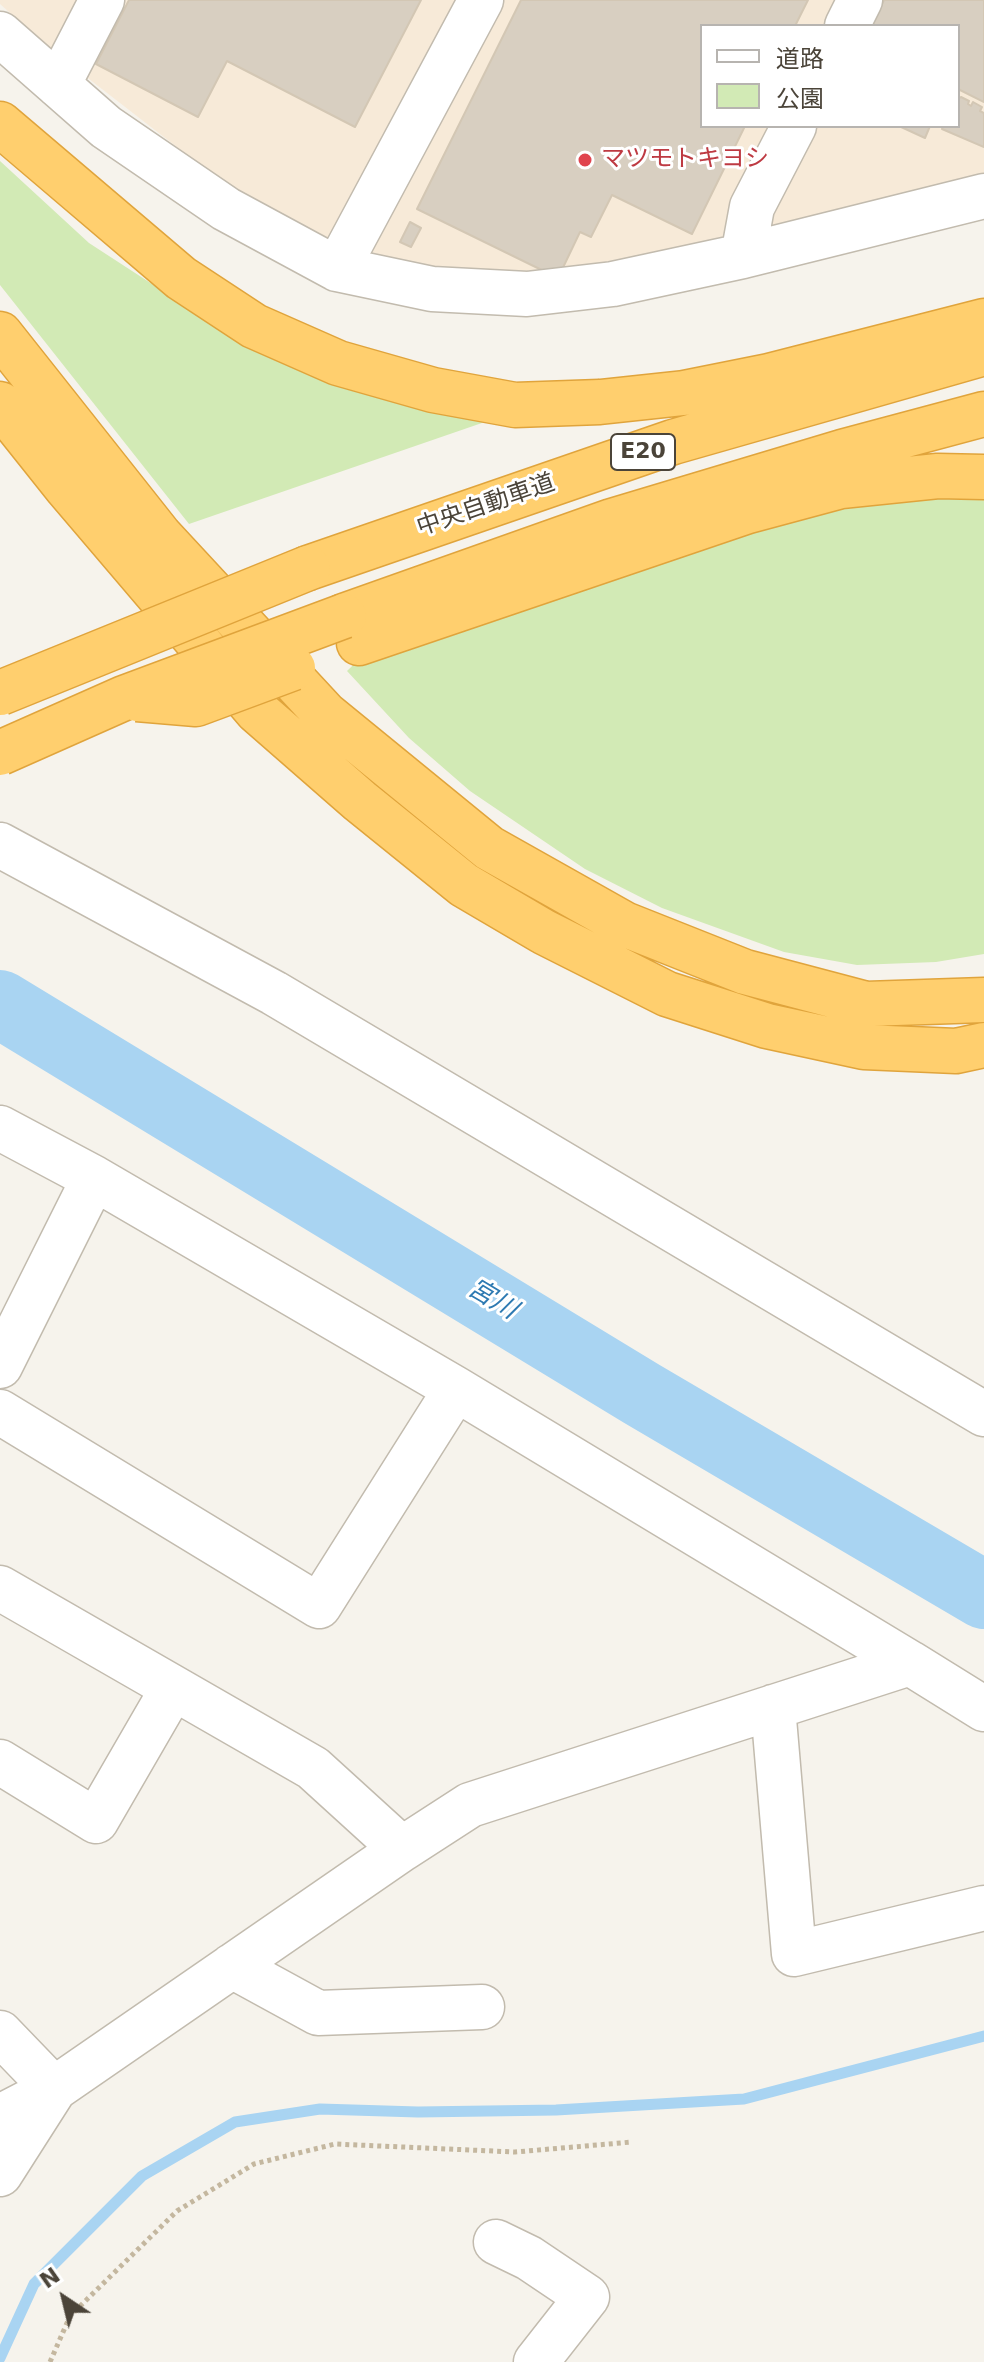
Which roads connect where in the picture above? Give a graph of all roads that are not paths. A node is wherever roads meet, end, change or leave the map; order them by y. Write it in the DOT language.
graph roads {
  1 [pos="102,0"];
  2 [pos="481,0"];
  3 [pos="860,0"];
  4 [pos="848,24"];
  5 [pos="0,34"];
  6 [pos="58,85"];
  7 [pos="0,124"];
  8 [pos="793,128"];
  9 [pos="984,196"];
  10 [pos="743,256"];
  11 [pos="337,269"];
  12 [pos="984,321"];
  13 [pos="0,334"];
  14 [pos="984,353"];
  15 [pos="0,404"];
  16 [pos="984,414"];
  17 [pos="984,477"];
  18 [pos="352,630"];
  19 [pos="0,693"];
  20 [pos="0,753"];
  21 [pos="0,845"];
  22 [pos="984,1000"];
  23 [pos="984,1045"];
  24 [pos="0,1128"];
  25 [pos="94,1178"];
  26 [pos="0,1366"];
  27 [pos="456,1389"];
  28 [pos="0,1412"];
  29 [pos="984,1414"];
  30 [pos="0,1588"];
  31 [pos="910,1663"];
  32 [pos="173,1688"];
  33 [pos="773,1707"];
  34 [pos="984,1709"];
  35 [pos="0,1762"];
  36 [pos="402,1849"];
  37 [pos="984,1908"];
  38 [pos="232,1966"];
  39 [pos="482,2007"];
  40 [pos="0,2033"];
  41 [pos="54,2089"];
  42 [pos="0,2117"];
  43 [pos="0,2174"];
  44 [pos="496,2242"];
  45 [pos="536,2362"];
  1 -- 6 [label="street"];
  2 -- 11 [label="street"];
  3 -- 4 [label="street"];
  5 -- 6 [label="street"];
  6 -- 11 [label="street"];
  7 -- 12 [label="highway"];
  8 -- 10 [label="street"];
  9 -- 10 [label="street"];
  10 -- 11 [label="street"];
  13 -- 22 [label="highway"];
  14 -- 19 [label="highway, 中央自動車道 / E20, bridge"];
  15 -- 23 [label="highway"];
  16 -- 18 [label="highway, E20"];
  17 -- 18 [label="highway"];
  18 -- 20 [label="highway, E20, bridge"];
  21 -- 29 [label="street"];
  24 -- 25 [label="street"];
  25 -- 26 [label="street"];
  25 -- 27 [label="street"];
  27 -- 28 [label="street"];
  27 -- 31 [label="street"];
  30 -- 32 [label="street"];
  31 -- 33 [label="street"];
  31 -- 34 [label="street"];
  32 -- 35 [label="street"];
  32 -- 36 [label="street"];
  33 -- 36 [label="street"];
  33 -- 37 [label="street"];
  36 -- 38 [label="street"];
  38 -- 39 [label="street"];
  38 -- 41 [label="street"];
  40 -- 41 [label="street"];
  41 -- 42 [label="street"];
  41 -- 43 [label="street"];
  44 -- 45 [label="street"];
}
